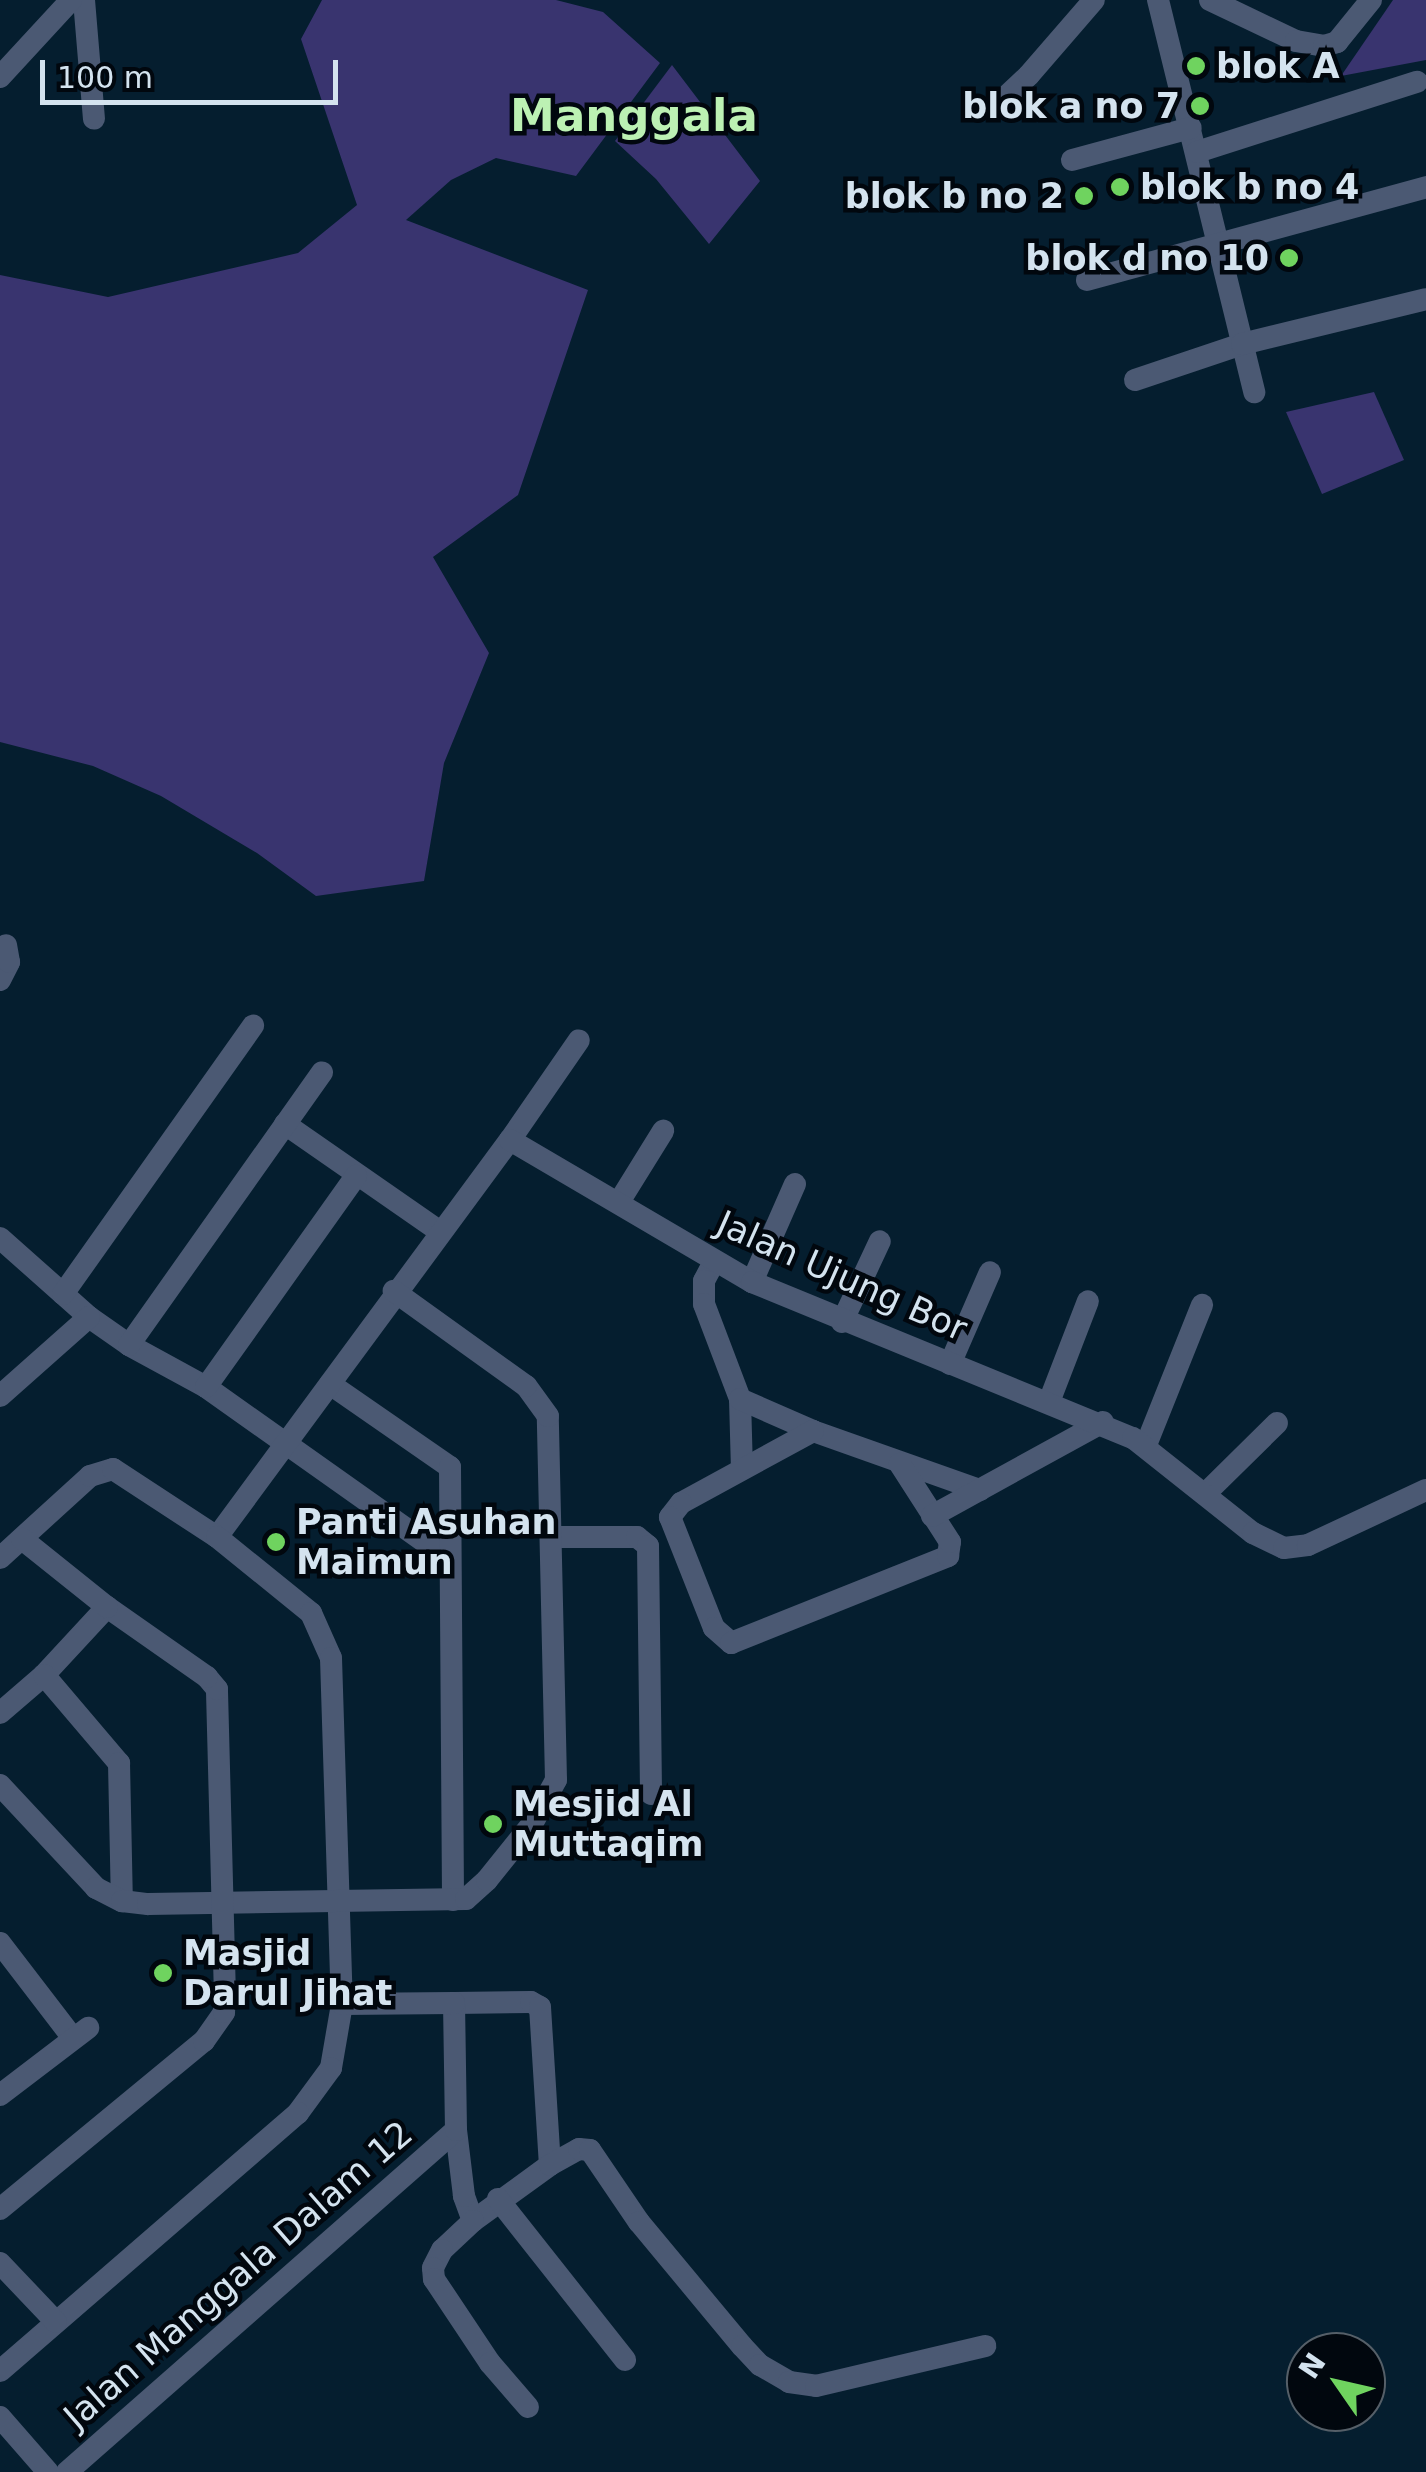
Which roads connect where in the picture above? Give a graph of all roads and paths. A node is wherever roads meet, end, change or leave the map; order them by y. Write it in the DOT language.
graph roads {
  1 [pos="71,0"];
  2 [pos="84,0"];
  3 [pos="1094,0"];
  4 [pos="1158,0"];
  5 [pos="1210,0"];
  6 [pos="1371,0"];
  7 [pos="0,77"];
  8 [pos="1417,82"];
  9 [pos="996,106"];
  10 [pos="94,118"];
  11 [pos="1191,128"];
  12 [pos="1197,152"];
  13 [pos="1072,160"];
  14 [pos="1426,187"];
  15 [pos="1216,247"];
  16 [pos="1088,280"];
  17 [pos="1426,299"];
  18 [pos="1242,344"];
  19 [pos="1135,380"];
  20 [pos="1254,392"];
  21 [pos="6,944"];
  22 [pos="0,980"];
  23 [pos="252,1026"];
  24 [pos="579,1040"];
  25 [pos="322,1072"];
  26 [pos="285,1124"];
  27 [pos="663,1132"];
  28 [pos="510,1140"];
  29 [pos="356,1176"];
  30 [pos="795,1184"];
  31 [pos="620,1202"];
  32 [pos="439,1231"];
  33 [pos="0,1238"];
  34 [pos="880,1242"];
  35 [pos="17,1255"];
  36 [pos="714,1262"];
  37 [pos="0,1272"];
  38 [pos="990,1272"];
  39 [pos="752,1282"];
  40 [pos="394,1291"];
  41 [pos="63,1294"];
  42 [pos="1088,1301"];
  43 [pos="1202,1306"];
  44 [pos="89,1317"];
  45 [pos="842,1322"];
  46 [pos="128,1345"];
  47 [pos="950,1364"];
  48 [pos="330,1384"];
  49 [pos="206,1387"];
  50 [pos="0,1396"];
  51 [pos="740,1399"];
  52 [pos="1049,1402"];
  53 [pos="1103,1422"];
  54 [pos="1277,1423"];
  55 [pos="813,1431"];
  56 [pos="287,1445"];
  57 [pos="1146,1445"];
  58 [pos="900,1464"];
  59 [pos="742,1469"];
  60 [pos="980,1490"];
  61 [pos="1426,1490"];
  62 [pos="1205,1494"];
  63 [pos="932,1516"];
  64 [pos="216,1537"];
  65 [pos="553,1537"];
  66 [pos="22,1539"];
  67 [pos="0,1558"];
  68 [pos="449,1559"];
  69 [pos="107,1607"];
  70 [pos="44,1675"];
  71 [pos="0,1713"];
  72 [pos="0,1785"];
  73 [pos="650,1794"];
  74 [pos="224,1900"];
  75 [pos="453,1900"];
  76 [pos="122,1901"];
  77 [pos="340,1902"];
  78 [pos="0,1943"];
  79 [pos="454,2003"];
  80 [pos="342,2004"];
  81 [pos="2,2089"];
  82 [pos="456,2130"];
  83 [pos="550,2165"];
  84 [pos="498,2199"];
  85 [pos="0,2208"];
  86 [pos="473,2220"];
  87 [pos="0,2263"];
  88 [pos="56,2322"];
  89 [pos="985,2346"];
  90 [pos="625,2360"];
  91 [pos="0,2371"];
  92 [pos="528,2407"];
  93 [pos="0,2418"];
  94 [pos="48,2472"];
  95 [pos="67,2472"];
  1 -- 7 [label="street"];
  2 -- 10 [label="street"];
  3 -- 9 [label="street"];
  4 -- 11 [label="street"];
  5 -- 6 [label="street"];
  8 -- 12 [label="street"];
  11 -- 12 [label="street"];
  11 -- 13 [label="street"];
  12 -- 15 [label="street"];
  14 -- 15 [label="street"];
  15 -- 16 [label="street"];
  15 -- 18 [label="street"];
  17 -- 18 [label="street"];
  18 -- 19 [label="street"];
  18 -- 20 [label="street"];
  21 -- 22 [label="street"];
  23 -- 41 [label="street"];
  24 -- 28 [label="street"];
  25 -- 26 [label="street"];
  26 -- 29 [label="street"];
  26 -- 46 [label="street"];
  27 -- 31 [label="street"];
  28 -- 31 [label="street, Jalan Ujung Bor"];
  28 -- 32 [label="street"];
  29 -- 32 [label="street"];
  29 -- 49 [label="street"];
  30 -- 39 [label="street"];
  31 -- 36 [label="street, Jalan Ujung Bor"];
  32 -- 40 [label="street"];
  33 -- 35 [label="street"];
  34 -- 45 [label="street"];
  35 -- 37 [label="street"];
  35 -- 41 [label="street"];
  36 -- 39 [label="street, Jalan Ujung Bor"];
  36 -- 51 [label="street"];
  38 -- 47 [label="street"];
  39 -- 45 [label="street, Jalan Ujung Bor"];
  40 -- 48 [label="street"];
  40 -- 65 [label="street"];
  41 -- 44 [label="street"];
  42 -- 52 [label="street"];
  43 -- 57 [label="street"];
  44 -- 46 [label="street"];
  44 -- 50 [label="street"];
  45 -- 47 [label="street, Jalan Ujung Bor"];
  46 -- 49 [label="street"];
  47 -- 52 [label="street, Jalan Ujung Bor"];
  48 -- 56 [label="street"];
  48 -- 68 [label="street"];
  49 -- 56 [label="street"];
  51 -- 55 [label="street"];
  51 -- 59 [label="street"];
  52 -- 53 [label="street, Jalan Ujung Bor"];
  53 -- 57 [label="street, Jalan Ujung Bor"];
  53 -- 60 [label="street"];
  54 -- 62 [label="street"];
  55 -- 58 [label="street"];
  55 -- 59 [label="street"];
  56 -- 64 [label="street"];
  56 -- 68 [label="street"];
  57 -- 62 [label="street, Jalan Ujung Bor"];
  58 -- 60 [label="street"];
  58 -- 63 [label="street"];
  59 -- 63 [label="street"];
  60 -- 63 [label="street"];
  61 -- 62 [label="street, Jalan Ujung Bor"];
  64 -- 66 [label="street"];
  64 -- 77 [label="street"];
  65 -- 73 [label="street"];
  65 -- 75 [label="street"];
  66 -- 67 [label="street"];
  66 -- 69 [label="street"];
  68 -- 75 [label="street"];
  69 -- 70 [label="street"];
  69 -- 74 [label="street"];
  70 -- 71 [label="street"];
  70 -- 76 [label="street"];
  72 -- 76 [label="street"];
  74 -- 76 [label="street"];
  74 -- 77 [label="street"];
  74 -- 85 [label="street"];
  75 -- 77 [label="street"];
  77 -- 80 [label="street"];
  78 -- 81 [label="street"];
  79 -- 80 [label="street"];
  79 -- 82 [label="street, Jalan Manggala Dalam 12"];
  79 -- 83 [label="street"];
  80 -- 88 [label="street"];
  82 -- 86 [label="street"];
  82 -- 95 [label="street, Jalan Manggala Dalam 12"];
  83 -- 84 [label="street"];
  83 -- 89 [label="street"];
  84 -- 86 [label="street"];
  84 -- 90 [label="street"];
  86 -- 92 [label="street"];
  87 -- 88 [label="street"];
  88 -- 91 [label="street"];
  93 -- 94 [label="street"];
}
